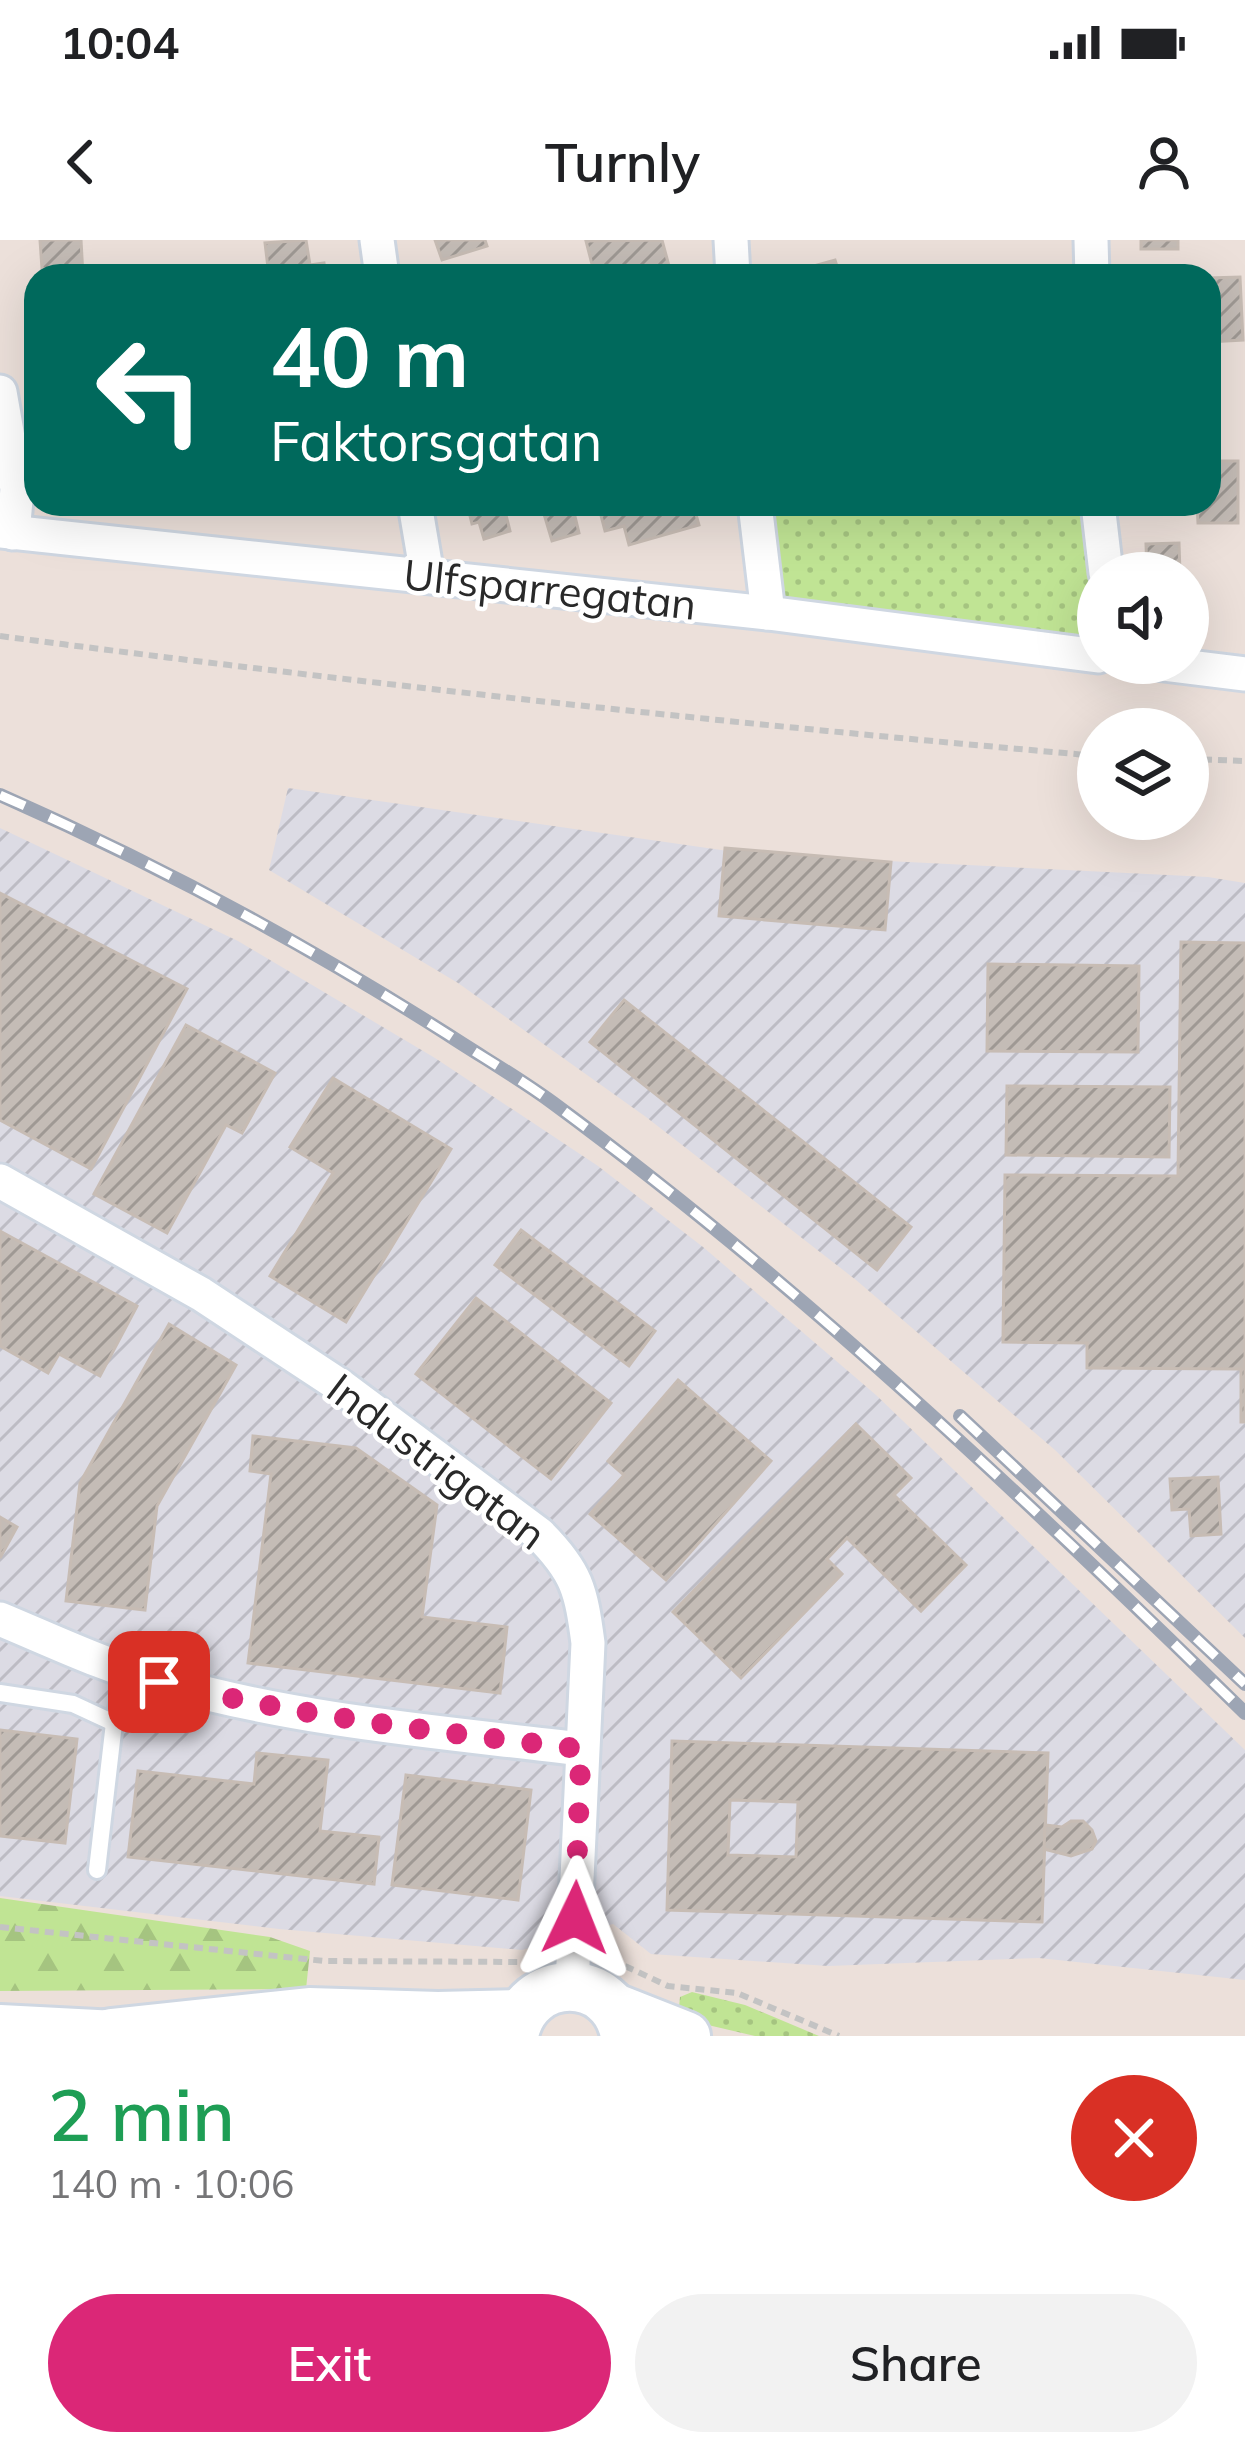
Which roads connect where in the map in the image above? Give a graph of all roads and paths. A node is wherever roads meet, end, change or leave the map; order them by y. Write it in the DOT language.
graph roads {
  1 [pos="0,392"];
  2 [pos="417,516"];
  3 [pos="756,516"];
  4 [pos="1099,516"];
  5 [pos="6,532"];
  6 [pos="1104,552"];
  7 [pos="427,575"];
  8 [pos="768,613"];
  9 [pos="0,636"];
  10 [pos="1077,653"];
  11 [pos="1209,670"];
  12 [pos="1245,674"];
  13 [pos="1077,754"];
  14 [pos="1209,760"];
  15 [pos="1245,761"];
  16 [pos="0,1181"];
  17 [pos="0,1618"];
  18 [pos="126,1669"];
  19 [pos="0,1693"];
  20 [pos="114,1723"];
  21 [pos="581,1749"];
  22 [pos="97,1870"];
  23 [pos="0,1927"];
  24 [pos="574,1973"];
  25 [pos="620,2022"];
  26 [pos="517,2025"];
  27 [pos="0,2030"];
  28 [pos="123,2035"];
  29 [pos="686,2036"];
  30 [pos="839,2036"];
  1 -- 5 [label="street"];
  2 -- 7 [label="street"];
  3 -- 8 [label="street"];
  4 -- 6 [label="street"];
  5 -- 7 [label="street, Ulfsparregatan"];
  7 -- 8 [label="street, Ulfsparregatan"];
  8 -- 10 [label="street, Ulfsparregatan"];
  9 -- 13 [label="path"];
  11 -- 12 [label="street"];
  14 -- 15 [label="path"];
  16 -- 21 [label="street, Industrigatan"];
  17 -- 18 [label="street"];
  18 -- 20 [label="lane"];
  18 -- 21 [label="street"];
  19 -- 20 [label="lane"];
  20 -- 22 [label="lane"];
  21 -- 24 [label="street, Industrigatan"];
  23 -- 24 [label="path"];
  24 -- 25 [label="main road"];
  24 -- 26 [label="main road"];
  24 -- 30 [label="path"];
  25 -- 29 [label="main road"];
  26 -- 28 [label="main road"];
  27 -- 28 [label="main road"];
}
